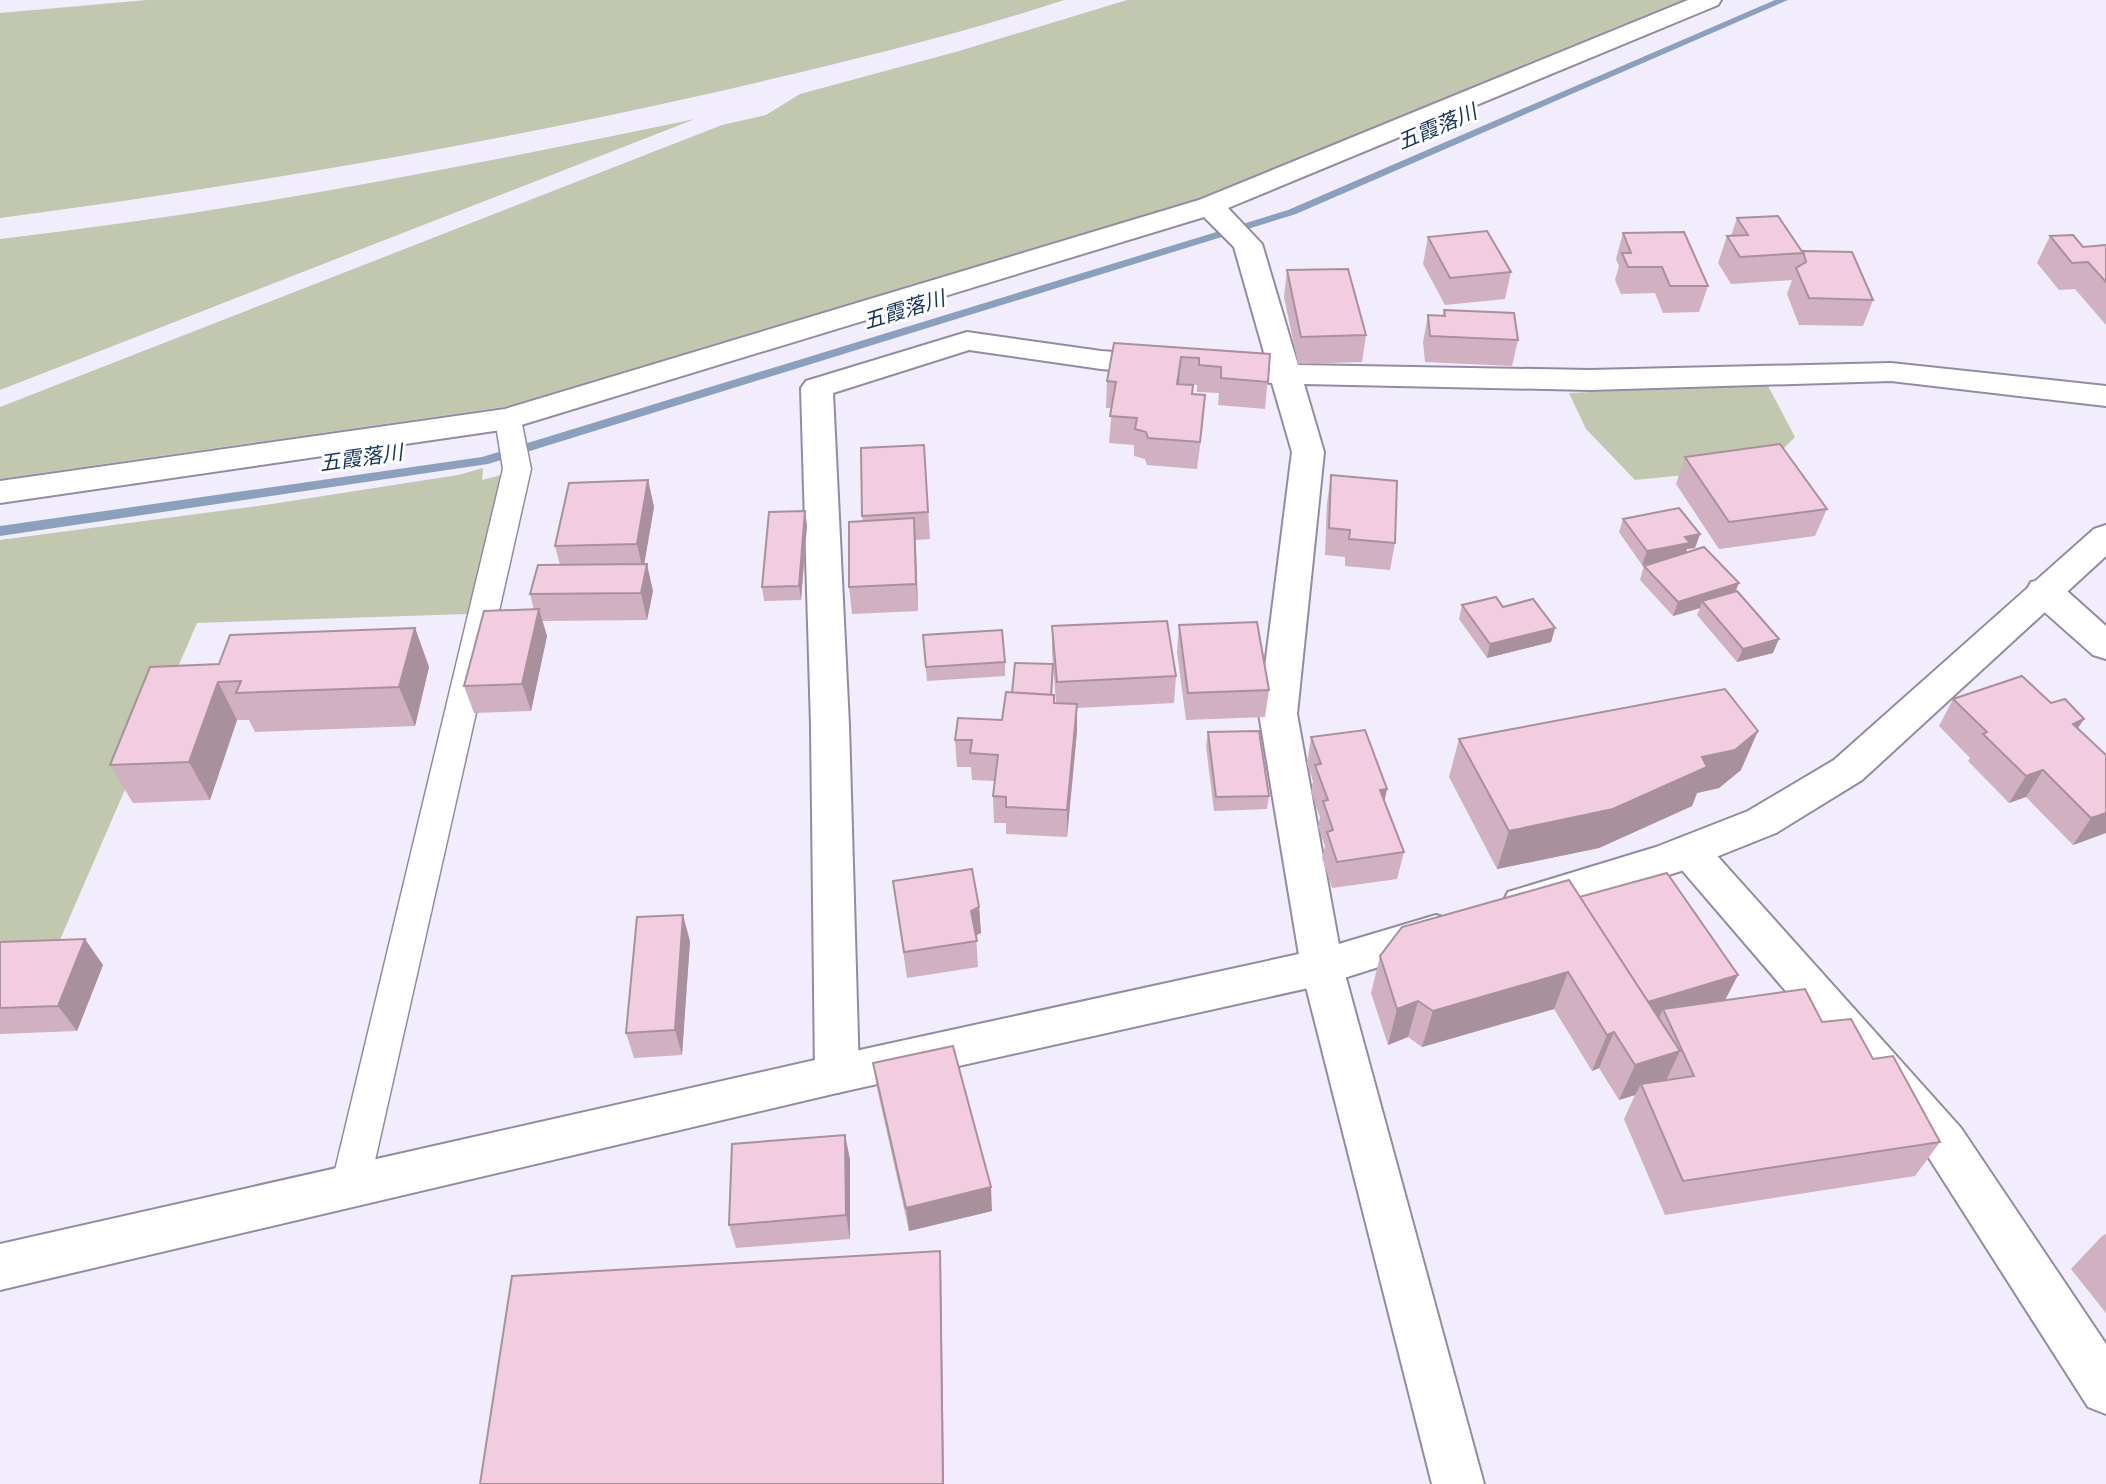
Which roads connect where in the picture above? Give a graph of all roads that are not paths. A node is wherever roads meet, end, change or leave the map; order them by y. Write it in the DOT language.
graph roads {
  1 [pos="1709,0"];
  2 [pos="1214,212"];
  3 [pos="1285,374"];
  4 [pos="2106,396"];
  5 [pos="509,426"];
  6 [pos="0,492"];
  7 [pos="2106,537"];
  8 [pos="2044,591"];
  9 [pos="2106,646"];
  10 [pos="1689,851"];
  11 [pos="1322,967"];
  12 [pos="837,1074"];
  13 [pos="350,1187"];
  14 [pos="0,1267"];
  15 [pos="2106,1389"];
  16 [pos="1458,1484"];
  1 -- 2 [label="street"];
  2 -- 3 [label="street"];
  2 -- 5 [label="street"];
  3 -- 4 [label="street"];
  3 -- 11 [label="street"];
  3 -- 12 [label="street"];
  5 -- 6 [label="street"];
  5 -- 13 [label="lane"];
  7 -- 8 [label="street"];
  8 -- 9 [label="street"];
  8 -- 10 [label="street"];
  10 -- 11 [label="street"];
  10 -- 15 [label="street"];
  11 -- 12 [label="street"];
  11 -- 16 [label="street"];
  12 -- 13 [label="street"];
  13 -- 14 [label="street"];
}
